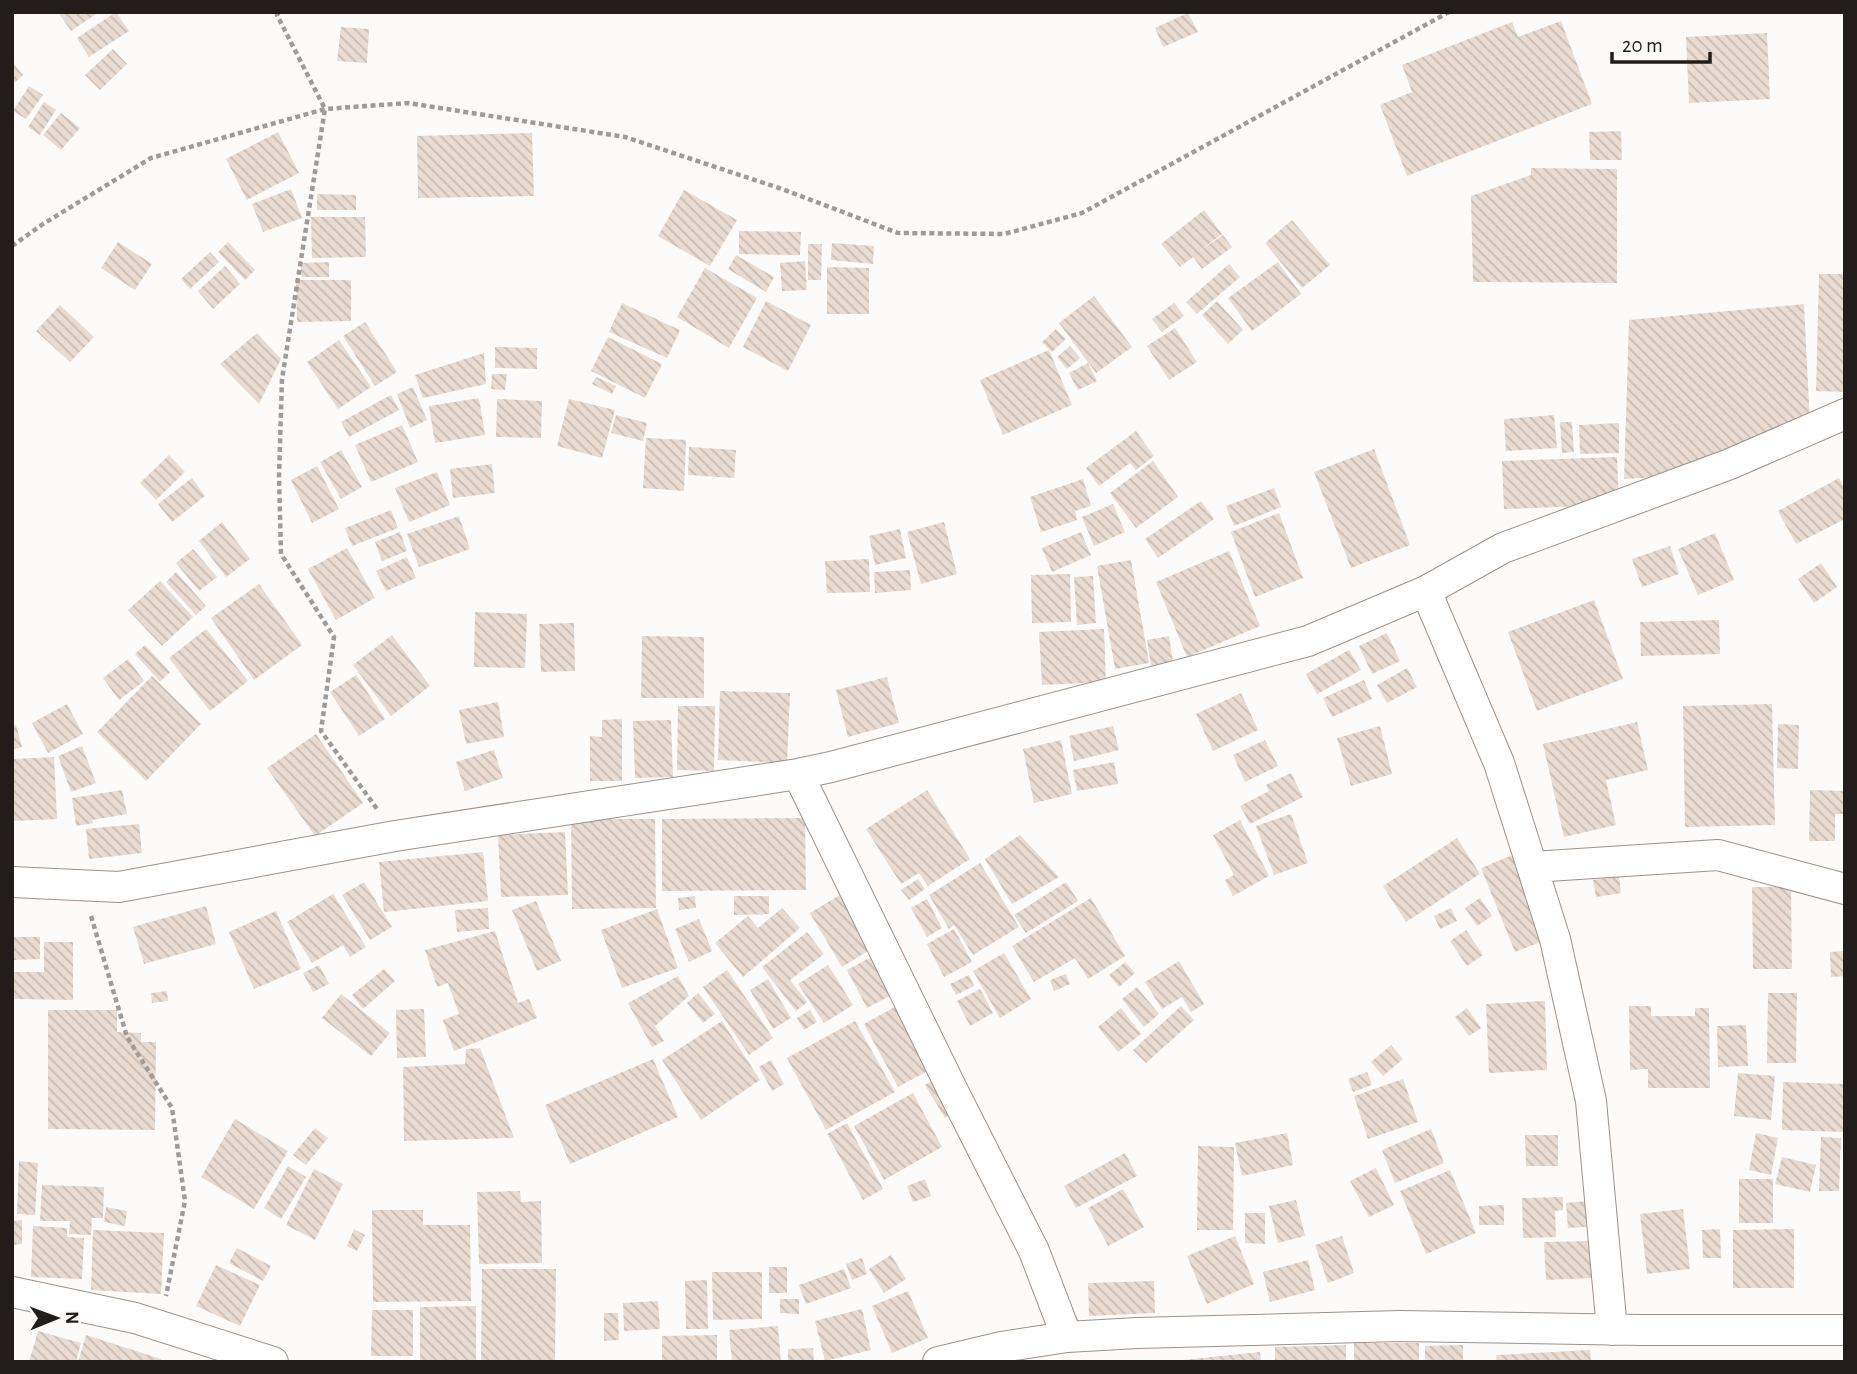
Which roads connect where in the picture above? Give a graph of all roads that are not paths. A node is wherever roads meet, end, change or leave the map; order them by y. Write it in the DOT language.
graph roads {
  1 [pos="1845,414"];
  2 [pos="1426,591"];
  3 [pos="798,774"];
  4 [pos="1532,867"];
  5 [pos="12,882"];
  6 [pos="1845,889"];
  7 [pos="12,1292"];
  8 [pos="1612,1330"];
  9 [pos="1845,1331"];
  10 [pos="1067,1337"];
  11 [pos="273,1362"];
  12 [pos="938,1362"];
  1 -- 2 [label="street"];
  2 -- 3 [label="street"];
  2 -- 4 [label="street"];
  3 -- 5 [label="street"];
  3 -- 10 [label="street"];
  4 -- 6 [label="street"];
  4 -- 8 [label="street"];
  7 -- 11 [label="street"];
  8 -- 9 [label="street"];
  8 -- 10 [label="street"];
  10 -- 12 [label="street"];
}
